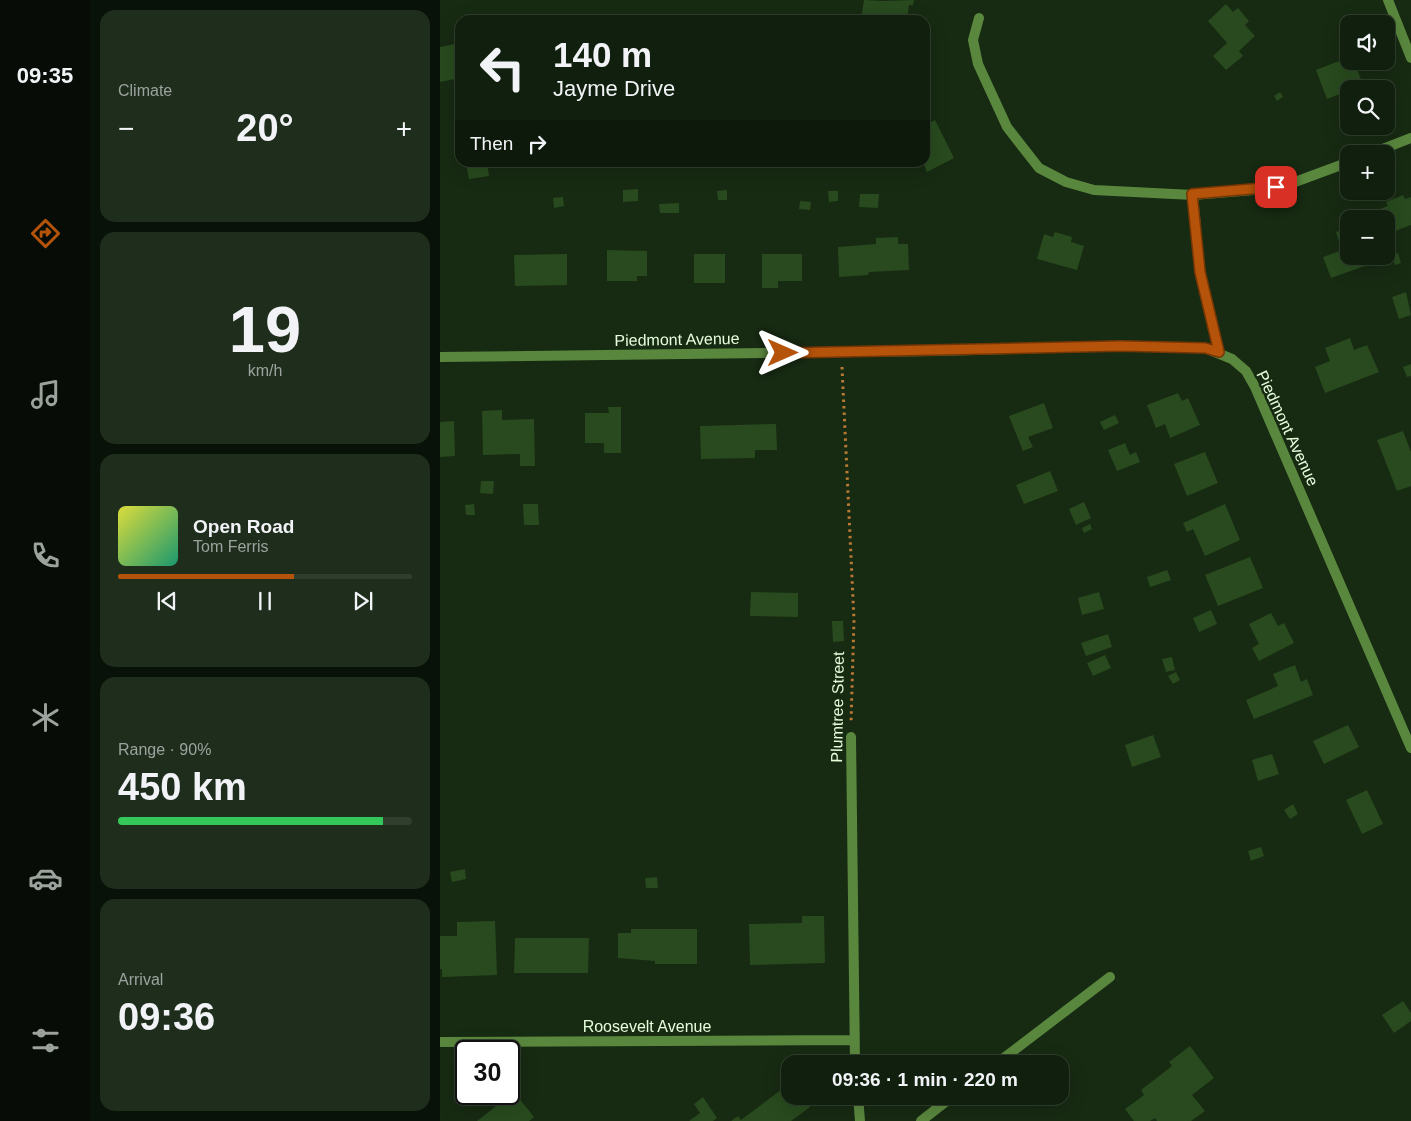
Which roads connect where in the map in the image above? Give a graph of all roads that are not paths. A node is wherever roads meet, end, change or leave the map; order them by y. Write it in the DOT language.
graph roads {
  1 [pos="1388,0"];
  2 [pos="979,18"];
  3 [pos="1411,58"];
  4 [pos="1411,138"];
  5 [pos="1393,145"];
  6 [pos="1340,165"];
  7 [pos="1192,194"];
  8 [pos="1219,352"];
  9 [pos="440,357"];
  10 [pos="851,737"];
  11 [pos="1410,742"];
  12 [pos="1110,978"];
  13 [pos="854,1040"];
  14 [pos="440,1042"];
  15 [pos="855,1055"];
  16 [pos="1008,1055"];
  17 [pos="859,1105"];
  18 [pos="941,1105"];
  19 [pos="860,1121"];
  20 [pos="920,1121"];
  1 -- 3 [label="street"];
  2 -- 7 [label="street"];
  4 -- 5 [label="street"];
  6 -- 7 [label="street"];
  7 -- 8 [label="street"];
  8 -- 9 [label="street, Piedmont Avenue"];
  8 -- 11 [label="street, Piedmont Avenue"];
  10 -- 13 [label="street, Plumtree Street"];
  12 -- 16 [label="street"];
  13 -- 14 [label="street, Roosevelt Avenue"];
  13 -- 15 [label="street, Plumtree Street"];
  17 -- 19 [label="street"];
  18 -- 20 [label="street"];
}
